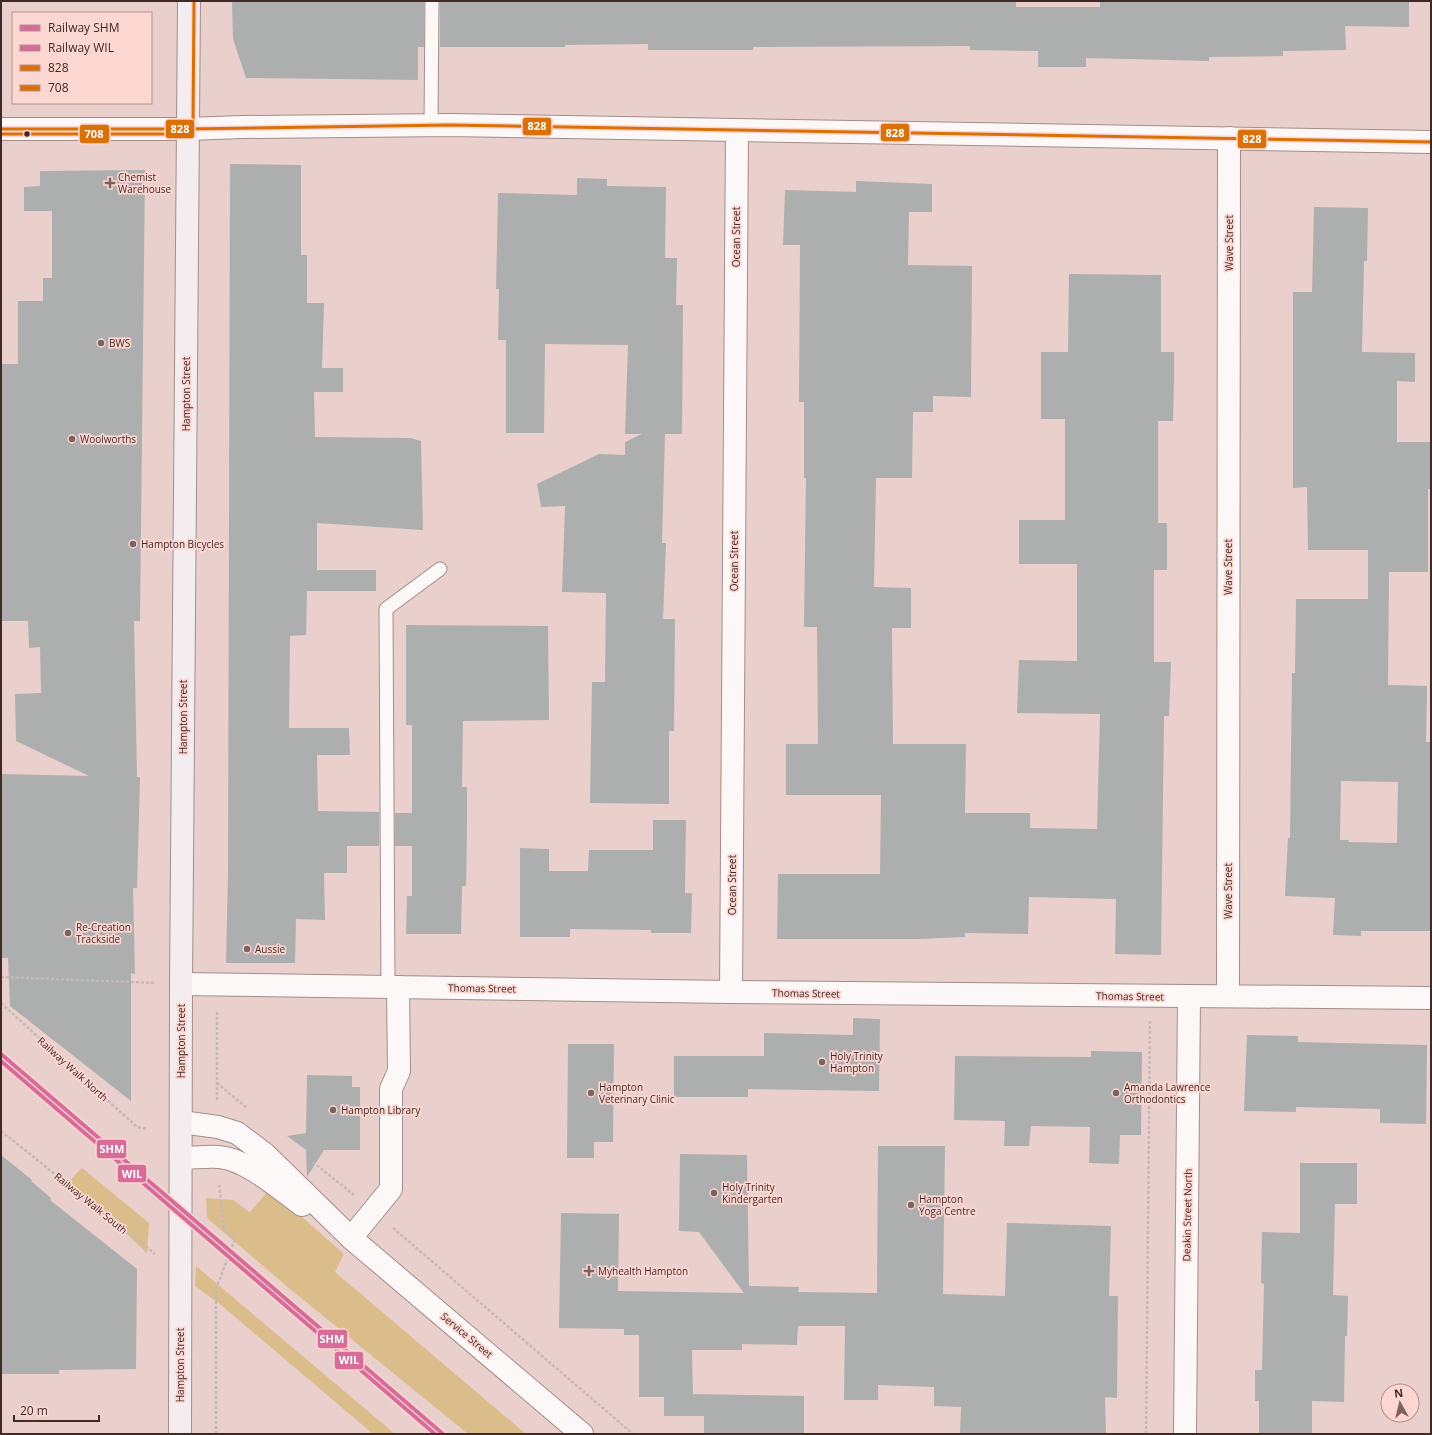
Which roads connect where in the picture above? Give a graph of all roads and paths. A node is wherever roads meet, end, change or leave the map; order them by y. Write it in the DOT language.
graph roads {
  1 [pos="189,1"];
  2 [pos="432,1"];
  3 [pos="431,125"];
  4 [pos="1,129"];
  5 [pos="188,129"];
  6 [pos="737,130"];
  7 [pos="1229,138"];
  8 [pos="1431,142"];
  9 [pos="440,569"];
  10 [pos="1,977"];
  11 [pos="181,984"];
  12 [pos="393,987"];
  13 [pos="731,992"];
  14 [pos="1228,996"];
  15 [pos="1189,997"];
  16 [pos="1431,998"];
  17 [pos="1,1003"];
  18 [pos="224,1012"];
  19 [pos="1146,1019"];
  20 [pos="216,1083"];
  21 [pos="252,1112"];
  22 [pos="181,1122"];
  23 [pos="218,1126"];
  24 [pos="148,1129"];
  25 [pos="1,1132"];
  26 [pos="219,1157"];
  27 [pos="307,1157"];
  28 [pos="181,1158"];
  29 [pos="373,1211"];
  30 [pos="351,1238"];
  31 [pos="180,1275"];
  32 [pos="180,1434"];
  33 [pos="216,1434"];
  34 [pos="582,1434"];
  35 [pos="633,1434"];
  36 [pos="1146,1434"];
  37 [pos="1185,1434"];
  1 -- 5 [label="main road, Hampton Street"];
  2 -- 3 [label="lane"];
  3 -- 5 [label="street"];
  3 -- 6 [label="street"];
  4 -- 5 [label="street"];
  5 -- 11 [label="main road, Hampton Street"];
  6 -- 7 [label="street"];
  6 -- 13 [label="street, Ocean Street"];
  7 -- 8 [label="street"];
  7 -- 14 [label="street, Wave Street"];
  9 -- 12 [label="lane"];
  10 -- 11 [label="path"];
  11 -- 12 [label="street, Thomas Street"];
  11 -- 22 [label="main road, Hampton Street"];
  12 -- 13 [label="street, Thomas Street"];
  12 -- 29 [label="street"];
  13 -- 15 [label="street, Thomas Street"];
  14 -- 15 [label="street, Thomas Street"];
  14 -- 16 [label="street, Thomas Street"];
  15 -- 37 [label="street, Deakin Street North"];
  17 -- 24 [label="path, Railway Walk North"];
  18 -- 20 [label="path"];
  19 -- 36 [label="path"];
  20 -- 21 [label="path"];
  20 -- 23 [label="path"];
  22 -- 23 [label="street, Service Street"];
  22 -- 28 [label="main road, Hampton Street"];
  23 -- 30 [label="street, Service Street"];
  25 -- 31 [label="path, Railway Walk South"];
  26 -- 28 [label="street, Service Street"];
  26 -- 30 [label="street, Service Street"];
  26 -- 33 [label="path"];
  27 -- 29 [label="path"];
  28 -- 31 [label="main road, Hampton Street"];
  29 -- 30 [label="street"];
  29 -- 35 [label="path"];
  30 -- 34 [label="street, Service Street"];
  31 -- 32 [label="main road, Hampton Street"];
}
